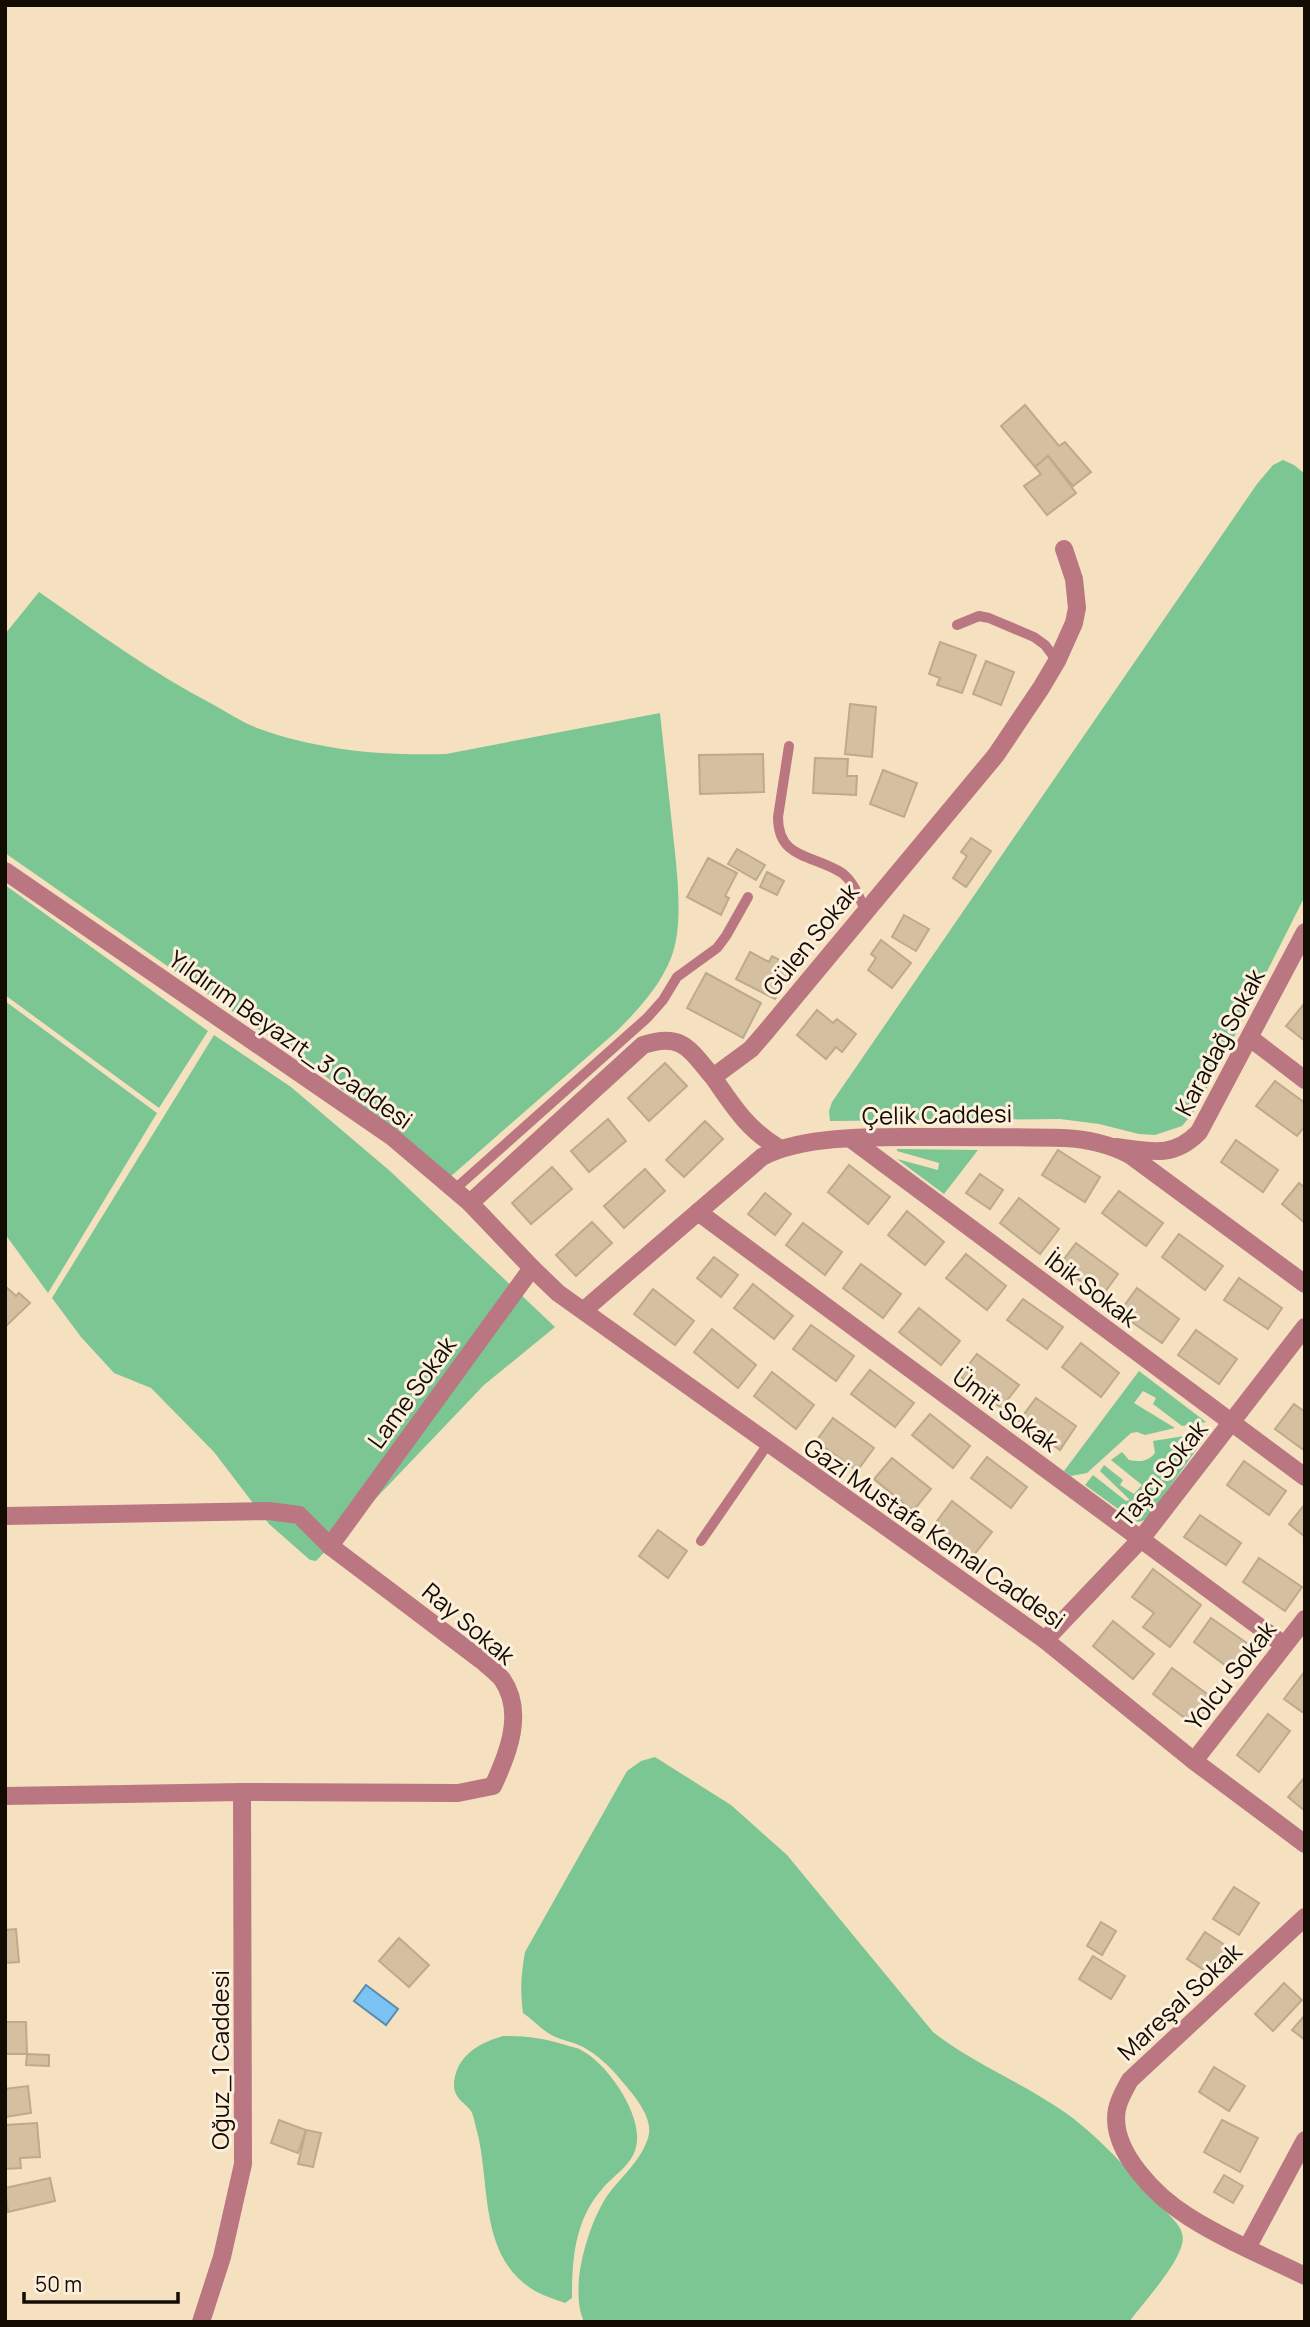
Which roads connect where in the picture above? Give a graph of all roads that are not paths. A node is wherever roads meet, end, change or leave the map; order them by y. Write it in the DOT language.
graph roads {
  1 [pos="1064,549"];
  2 [pos="957,625"];
  3 [pos="1057,661"];
  4 [pos="789,746"];
  5 [pos="5,871"];
  6 [pos="748,897"];
  7 [pos="865,910"];
  8 [pos="1305,932"];
  9 [pos="1250,1038"];
  10 [pos="712,1077"];
  11 [pos="1305,1080"];
  12 [pos="851,1139"];
  13 [pos="1116,1147"];
  14 [pos="779,1148"];
  15 [pos="455,1189"];
  16 [pos="470,1203"];
  17 [pos="698,1212"];
  18 [pos="532,1268"];
  19 [pos="1305,1284"];
  20 [pos="584,1310"];
  21 [pos="1305,1327"];
  22 [pos="1233,1423"];
  23 [pos="768,1444"];
  24 [pos="1305,1477"];
  25 [pos="5,1516"];
  26 [pos="1141,1539"];
  27 [pos="701,1541"];
  28 [pos="330,1546"];
  29 [pos="1305,1619"];
  30 [pos="1045,1640"];
  31 [pos="1284,1645"];
  32 [pos="1194,1761"];
  33 [pos="242,1792"];
  34 [pos="5,1796"];
  35 [pos="1305,1843"];
  36 [pos="1305,1917"];
  37 [pos="1305,2140"];
  38 [pos="1247,2248"];
  39 [pos="1305,2276"];
  40 [pos="201,2322"];
  1 -- 3 [label="street, Gülen Sokak"];
  2 -- 3 [label="lane"];
  3 -- 7 [label="street, Gülen Sokak"];
  4 -- 7 [label="lane"];
  5 -- 15 [label="street, Yıldırım Beyazıt_3 Caddesi"];
  6 -- 15 [label="lane"];
  7 -- 10 [label="street, Gülen Sokak"];
  8 -- 9 [label="street, Karadağ Sokak"];
  9 -- 11 [label="street"];
  9 -- 13 [label="street, Karadağ Sokak"];
  10 -- 14 [label="street"];
  10 -- 16 [label="street"];
  12 -- 13 [label="street, Çelik Caddesi"];
  12 -- 14 [label="street, Çelik Caddesi"];
  12 -- 22 [label="street, İbik Sokak"];
  13 -- 19 [label="street, Çelik Caddesi"];
  14 -- 17 [label="street, Çelik Caddesi"];
  15 -- 16 [label="street, Yıldırım Beyazıt_3 Caddesi"];
  16 -- 18 [label="street, Yıldırım Beyazıt_3 Caddesi"];
  17 -- 20 [label="street, Çelik Caddesi"];
  17 -- 26 [label="street, Ümit Sokak"];
  18 -- 20 [label="street, Gazi Mustafa Kemal Caddesi"];
  18 -- 28 [label="street, Lame Sokak"];
  20 -- 23 [label="street, Gazi Mustafa Kemal Caddesi"];
  21 -- 22 [label="street, Taşcı Sokak"];
  22 -- 24 [label="street, İbik Sokak"];
  22 -- 26 [label="street, Taşcı Sokak"];
  23 -- 27 [label="lane"];
  23 -- 30 [label="street, Gazi Mustafa Kemal Caddesi"];
  25 -- 28 [label="street, Ray Sokak"];
  26 -- 30 [label="street, Taşcı Sokak"];
  26 -- 31 [label="street, Ümit Sokak"];
  28 -- 33 [label="street, Ray Sokak"];
  29 -- 31 [label="street, Yolcu Sokak"];
  30 -- 32 [label="street, Gazi Mustafa Kemal Caddesi"];
  31 -- 32 [label="street, Yolcu Sokak"];
  32 -- 35 [label="street, Gazi Mustafa Kemal Caddesi"];
  33 -- 34 [label="street, Ray Sokak"];
  33 -- 40 [label="street, Oğuz_1 Caddesi"];
  36 -- 38 [label="street, Mareşal Sokak"];
  37 -- 38 [label="street"];
  38 -- 39 [label="street"];
}
